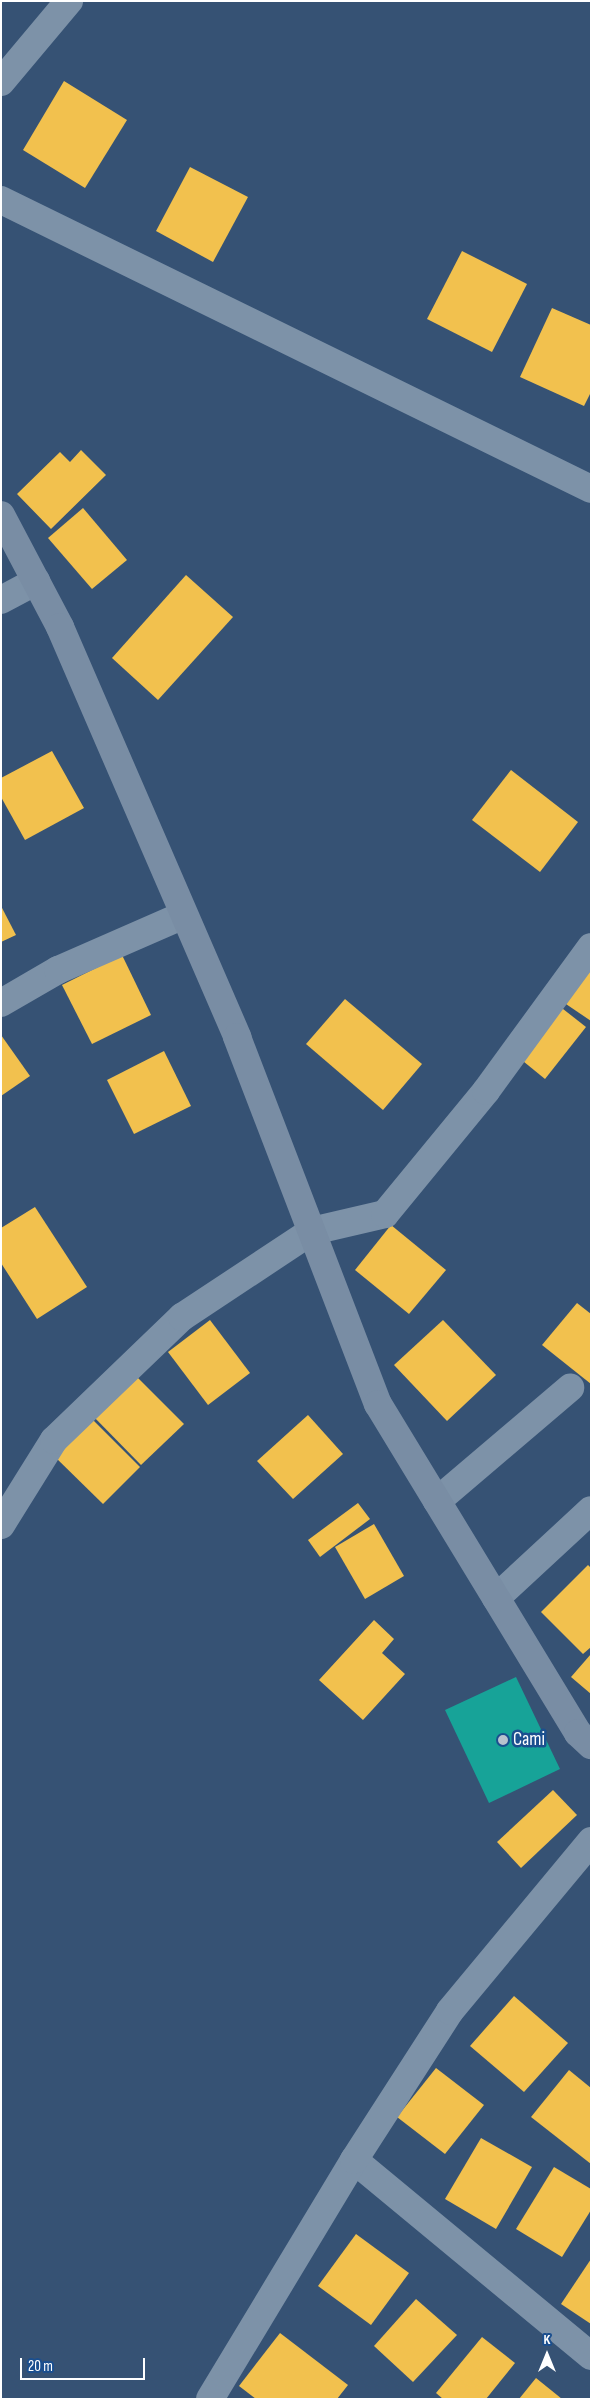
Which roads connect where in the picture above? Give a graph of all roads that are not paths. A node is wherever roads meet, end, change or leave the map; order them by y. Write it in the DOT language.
graph roads {
  1 [pos="69,1"];
  2 [pos="1,82"];
  3 [pos="1,200"];
  4 [pos="591,488"];
  5 [pos="1,515"];
  6 [pos="36,581"];
  7 [pos="1,600"];
  8 [pos="184,915"];
  9 [pos="591,947"];
  10 [pos="1,1003"];
  11 [pos="312,1231"];
  12 [pos="570,1388"];
  13 [pos="437,1501"];
  14 [pos="591,1510"];
  15 [pos="1,1525"];
  16 [pos="496,1598"];
  17 [pos="591,1745"];
  18 [pos="591,1840"];
  19 [pos="354,2160"];
  20 [pos="591,2356"];
  21 [pos="210,2399"];
  1 -- 2 [label="street"];
  3 -- 4 [label="street"];
  5 -- 6 [label="street"];
  6 -- 7 [label="street"];
  6 -- 8 [label="street"];
  8 -- 10 [label="street"];
  8 -- 11 [label="street"];
  9 -- 11 [label="street"];
  11 -- 13 [label="street"];
  11 -- 15 [label="street"];
  12 -- 13 [label="street"];
  13 -- 16 [label="street"];
  14 -- 16 [label="street"];
  16 -- 17 [label="street"];
  18 -- 19 [label="street"];
  19 -- 20 [label="street"];
  19 -- 21 [label="street"];
}
